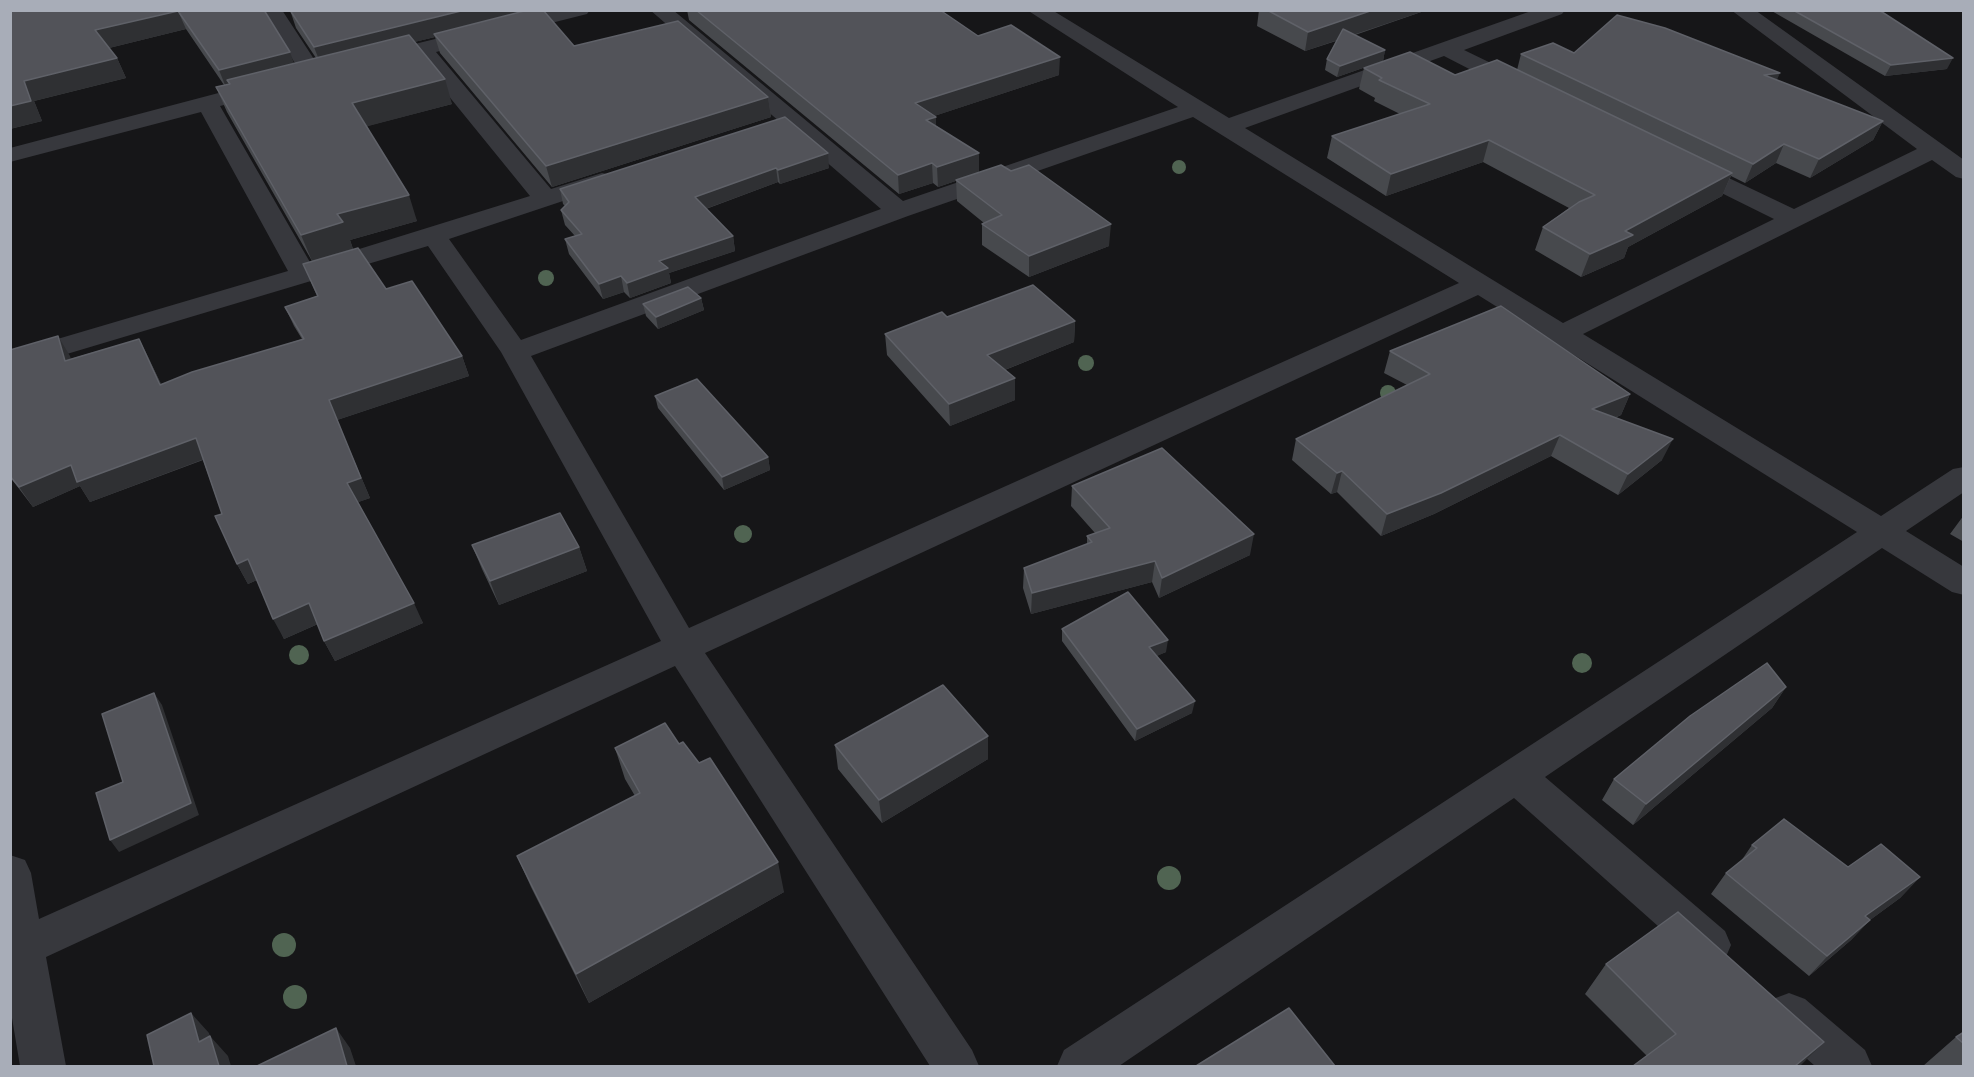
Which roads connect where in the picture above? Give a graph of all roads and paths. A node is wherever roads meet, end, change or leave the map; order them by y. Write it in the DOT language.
graph roads {
  1 [pos="272,10"];
  2 [pos="580,10"];
  3 [pos="660,10"];
  4 [pos="1555,10"];
  5 [pos="1741,10"];
  6 [pos="1041,11"];
  7 [pos="422,49"];
  8 [pos="1446,50"];
  9 [pos="357,65"];
  10 [pos="336,70"];
  11 [pos="314,76"];
  12 [pos="1541,96"];
  13 [pos="207,103"];
  14 [pos="1196,108"];
  15 [pos="1226,127"];
  16 [pos="1934,150"];
  17 [pos="10,155"];
  18 [pos="1668,157"];
  19 [pos="1964,172"];
  20 [pos="623,173"];
  21 [pos="545,198"];
  22 [pos="899,211"];
  23 [pos="1794,219"];
  24 [pos="434,236"];
  25 [pos="304,275"];
  26 [pos="1480,284"];
  27 [pos="1562,334"];
  28 [pos="515,352"];
  29 [pos="10,363"];
  30 [pos="1964,477"];
  31 [pos="1881,532"];
  32 [pos="1964,583"];
  33 [pos="682,647"];
  34 [pos="1516,776"];
  35 [pos="10,873"];
  36 [pos="23,947"];
  37 [pos="43,1066"];
  38 [pos="956,1066"];
  39 [pos="1080,1066"];
  40 [pos="1849,1066"];
  1 -- 11 [label="street"];
  2 -- 7 [label="street"];
  3 -- 22 [label="street"];
  4 -- 8 [label="street"];
  5 -- 16 [label="street"];
  6 -- 14 [label="street"];
  7 -- 9 [label="street"];
  7 -- 21 [label="street"];
  8 -- 12 [label="street"];
  8 -- 15 [label="street"];
  10 -- 11 [label="street"];
  11 -- 13 [label="street"];
  13 -- 17 [label="street"];
  13 -- 25 [label="street"];
  14 -- 15 [label="street"];
  14 -- 22 [label="street"];
  15 -- 26 [label="street"];
  16 -- 19 [label="street"];
  16 -- 23 [label="street"];
  18 -- 23 [label="street"];
  20 -- 21 [label="street"];
  21 -- 24 [label="street"];
  22 -- 28 [label="street"];
  23 -- 27 [label="street"];
  24 -- 25 [label="street"];
  24 -- 28 [label="street"];
  25 -- 29 [label="street"];
  26 -- 27 [label="street"];
  26 -- 33 [label="street"];
  27 -- 31 [label="street"];
  28 -- 33 [label="street"];
  30 -- 31 [label="street"];
  31 -- 32 [label="street"];
  31 -- 34 [label="street"];
  33 -- 36 [label="street"];
  33 -- 38 [label="street"];
  34 -- 39 [label="street"];
  34 -- 40 [label="street"];
  35 -- 36 [label="street"];
  36 -- 37 [label="street"];
}
